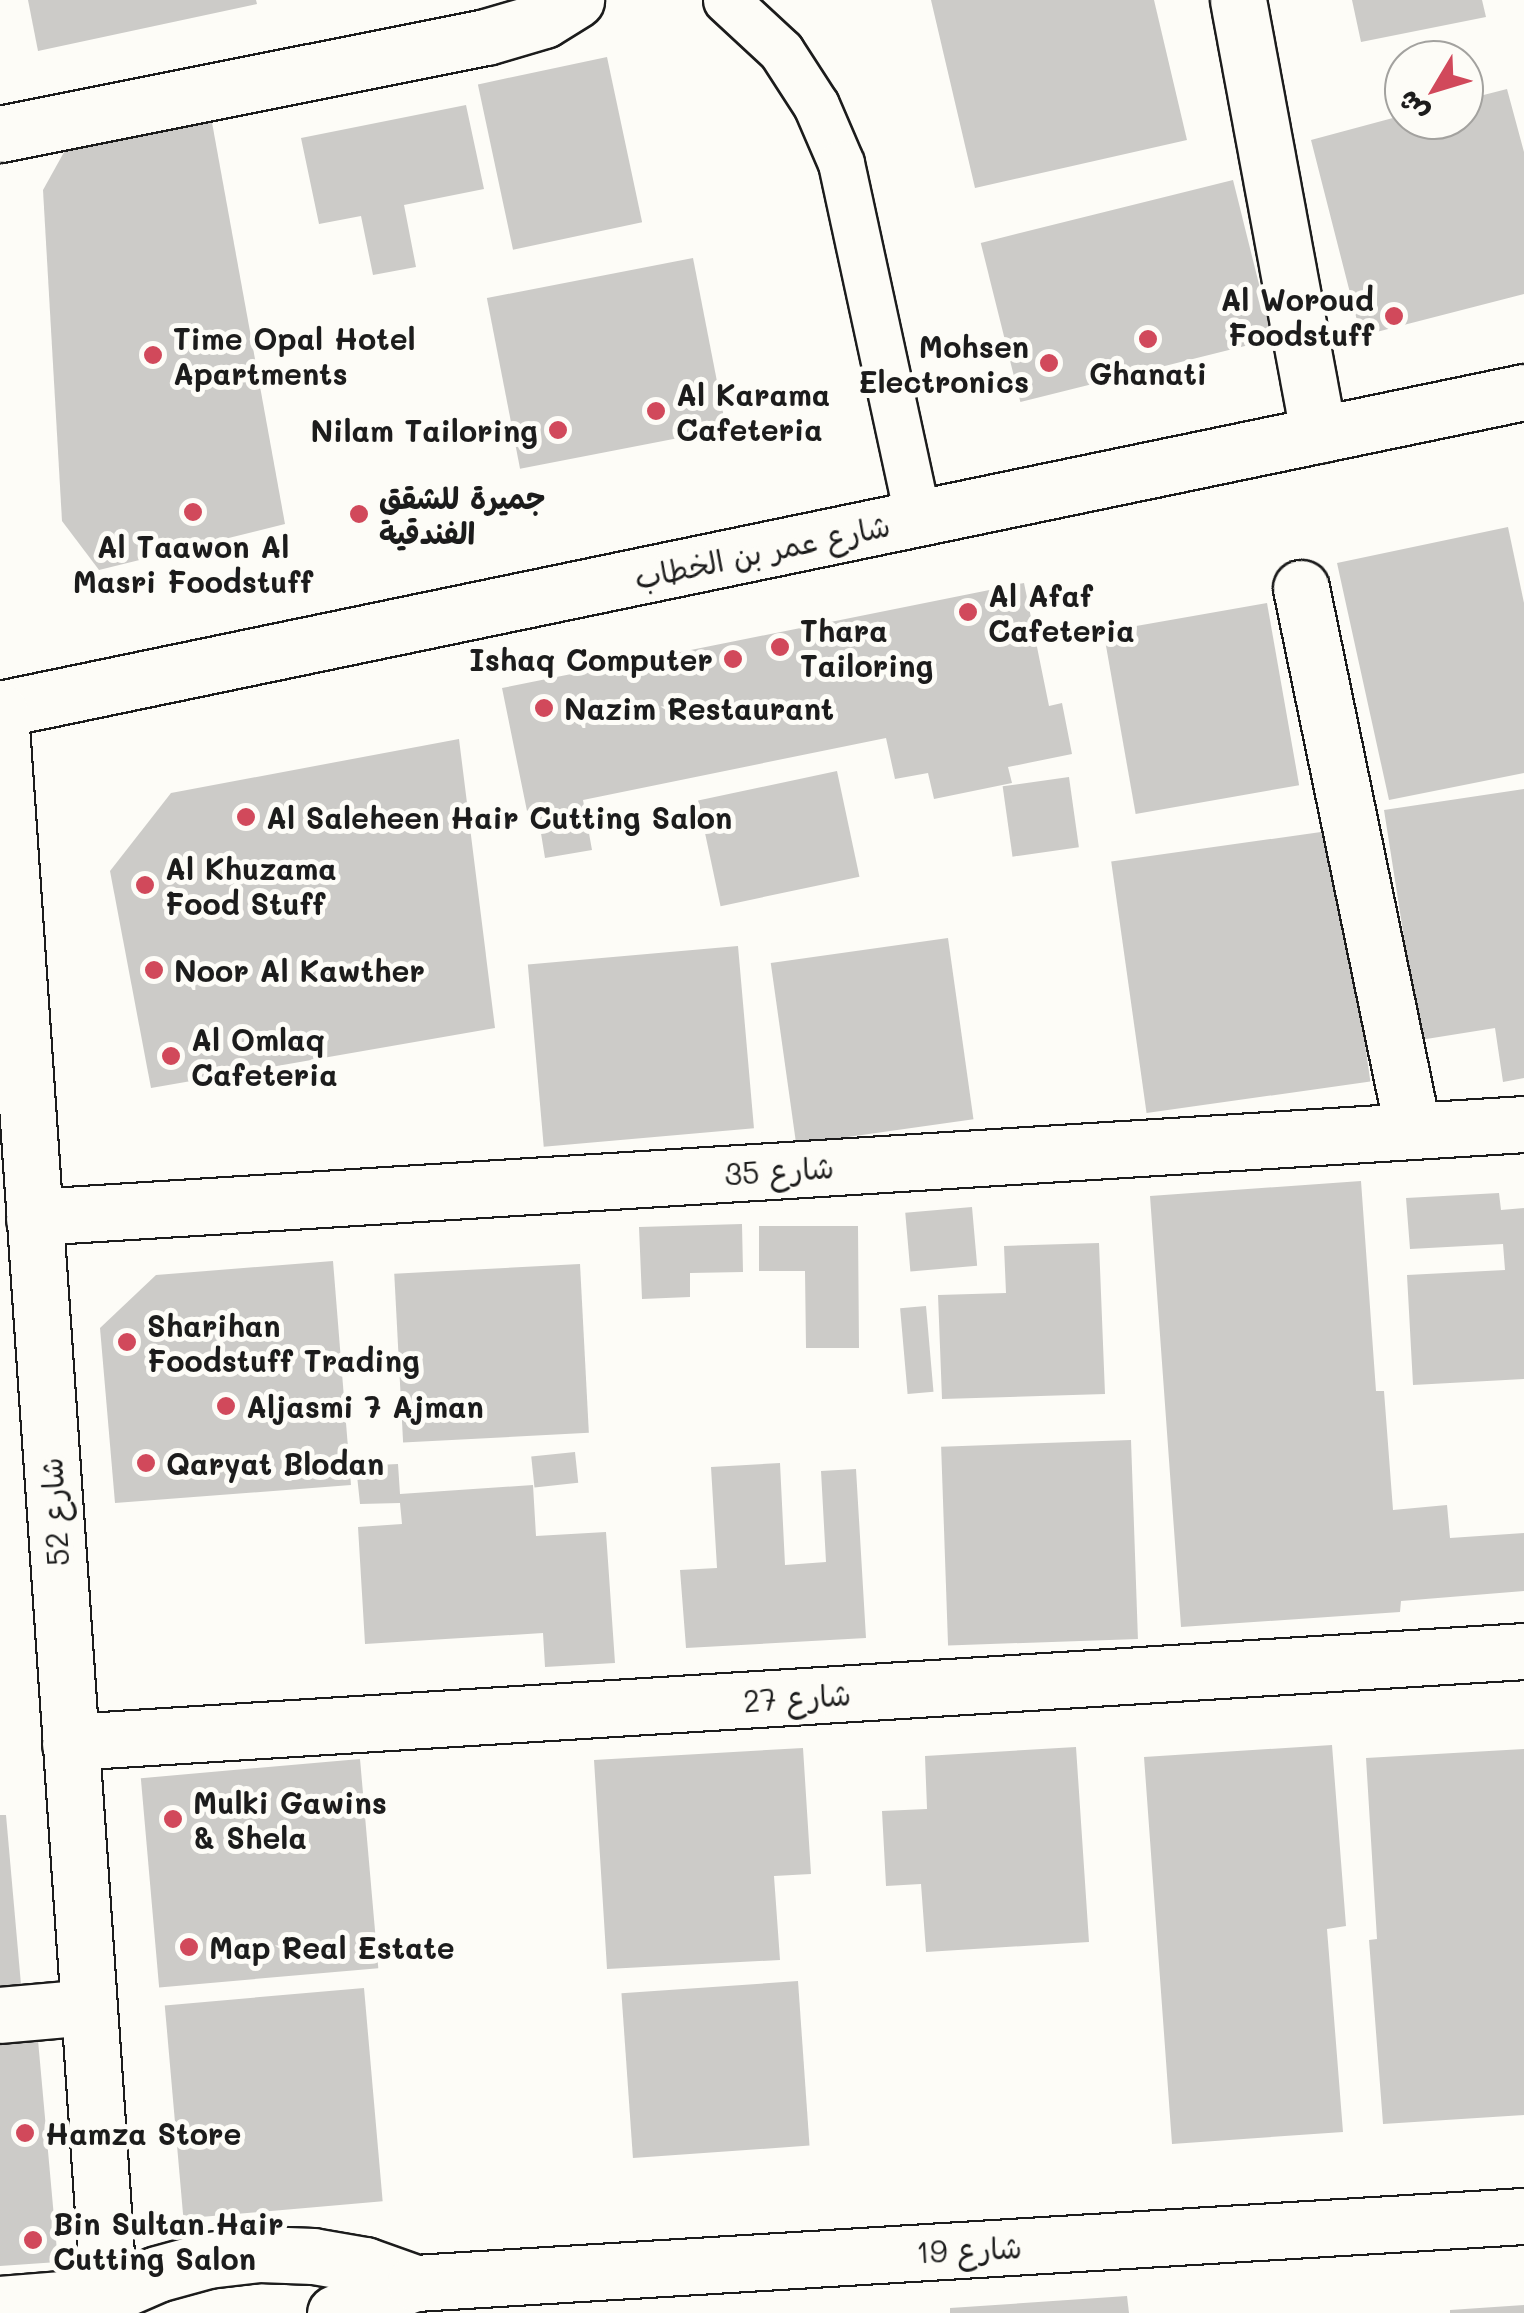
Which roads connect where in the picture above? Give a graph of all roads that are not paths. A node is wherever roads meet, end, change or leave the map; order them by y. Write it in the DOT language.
graph roads {
  1 [pos="576,0"];
  2 [pos="726,0"];
  3 [pos="1238,0"];
  4 [pos="0,134"];
  5 [pos="1524,392"];
  6 [pos="1318,435"];
  7 [pos="918,519"];
  8 [pos="1301,588"];
  9 [pos="0,710"];
  10 [pos="1524,1124"];
  11 [pos="1413,1131"];
  12 [pos="34,1216"];
  13 [pos="1524,1651"];
  14 [pos="70,1742"];
  15 [pos="88,2007"];
  16 [pos="0,2016"];
  17 [pos="1524,2216"];
  18 [pos="415,2283"];
  19 [pos="0,2304"];
  20 [pos="126,2307"];
  21 [pos="335,2313"];
  1 -- 4 [label="street"];
  2 -- 7 [label="lane"];
  3 -- 6 [label="street"];
  5 -- 6 [label="street, شارع عمر بن الخطاب"];
  6 -- 7 [label="street, شارع عمر بن الخطاب"];
  7 -- 9 [label="street, شارع عمر بن الخطاب"];
  8 -- 11 [label="street"];
  9 -- 12 [label="street, شارع 52"];
  10 -- 11 [label="street, شارع 35"];
  11 -- 12 [label="street, شارع 35"];
  12 -- 14 [label="street, شارع 52"];
  13 -- 14 [label="street, شارع 27"];
  14 -- 15 [label="street, شارع 52"];
  15 -- 16 [label="street"];
  15 -- 20 [label="street, شارع 52"];
  17 -- 18 [label="street, شارع 19"];
  18 -- 20 [label="street, شارع 19"];
  18 -- 21 [label="street, شارع 19"];
  19 -- 20 [label="street, شارع 19"];
}
